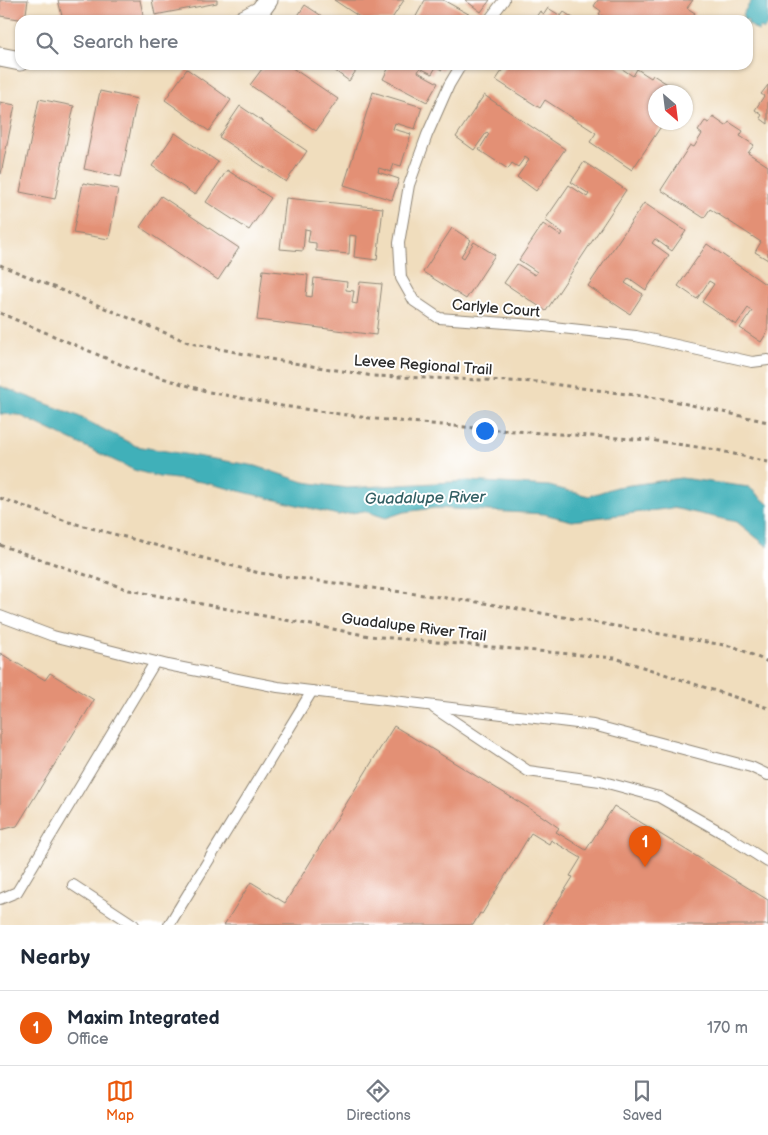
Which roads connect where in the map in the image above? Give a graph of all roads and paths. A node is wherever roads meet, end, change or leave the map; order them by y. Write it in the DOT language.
graph roads {
  1 [pos="268,0"];
  2 [pos="504,0"];
  3 [pos="252,15"];
  4 [pos="493,15"];
  5 [pos="0,57"];
  6 [pos="15,60"];
  7 [pos="458,70"];
  8 [pos="0,265"];
  9 [pos="0,313"];
  10 [pos="768,360"];
  11 [pos="768,422"];
  12 [pos="768,462"];
  13 [pos="0,498"];
  14 [pos="0,545"];
  15 [pos="0,616"];
  16 [pos="155,662"];
  17 [pos="768,662"];
  18 [pos="312,691"];
  19 [pos="431,706"];
  20 [pos="768,708"];
  21 [pos="768,775"];
  22 [pos="768,862"];
  23 [pos="73,884"];
  24 [pos="0,899"];
  25 [pos="134,925"];
  26 [pos="169,925"];
  1 -- 3 [label="street"];
  2 -- 4 [label="lane"];
  5 -- 6 [label="street"];
  7 -- 10 [label="lane, Carlyle Court"];
  8 -- 11 [label="path, Levee Regional Trail"];
  9 -- 12 [label="path"];
  13 -- 17 [label="path"];
  14 -- 20 [label="path, Guadalupe River Trail"];
  15 -- 16 [label="lane"];
  16 -- 18 [label="lane"];
  16 -- 24 [label="lane"];
  18 -- 19 [label="lane"];
  18 -- 26 [label="lane"];
  19 -- 21 [label="lane"];
  19 -- 22 [label="lane"];
  23 -- 25 [label="lane"];
}
